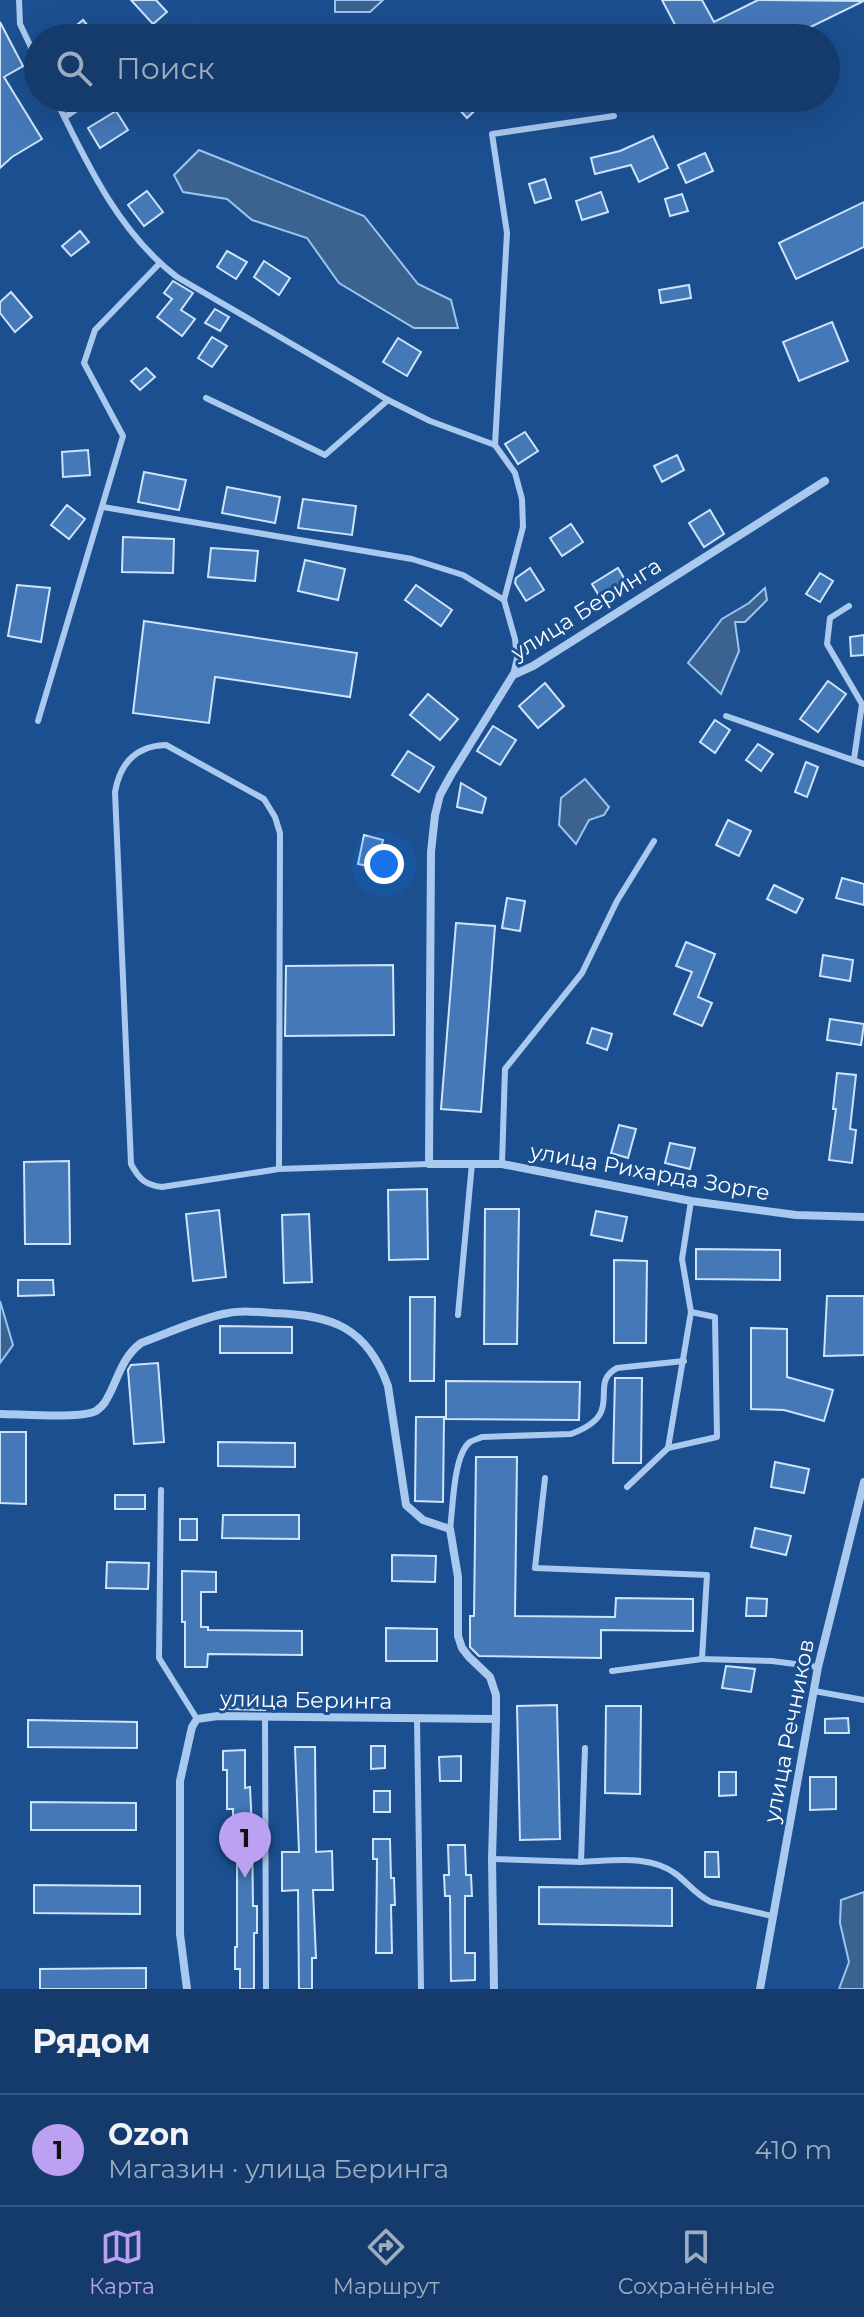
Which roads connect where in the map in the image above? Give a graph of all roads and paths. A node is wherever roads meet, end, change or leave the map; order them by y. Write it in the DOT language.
graph roads {
  1 [pos="19,0"];
  2 [pos="24,32"];
  3 [pos="62,112"];
  4 [pos="72,112"];
  5 [pos="614,116"];
  6 [pos="65,117"];
  7 [pos="159,264"];
  8 [pos="206,398"];
  9 [pos="388,400"];
  10 [pos="495,445"];
  11 [pos="825,481"];
  12 [pos="103,507"];
  13 [pos="504,600"];
  14 [pos="849,606"];
  15 [pos="513,675"];
  16 [pos="726,716"];
  17 [pos="38,721"];
  18 [pos="854,759"];
  19 [pos="864,764"];
  20 [pos="654,841"];
  21 [pos="472,1163"];
  22 [pos="429,1164"];
  23 [pos="502,1164"];
  24 [pos="279,1169"];
  25 [pos="691,1201"];
  26 [pos="864,1217"];
  27 [pos="691,1312"];
  28 [pos="458,1315"];
  29 [pos="684,1361"];
  30 [pos="0,1414"];
  31 [pos="668,1448"];
  32 [pos="545,1478"];
  33 [pos="864,1486"];
  34 [pos="627,1487"];
  35 [pos="161,1490"];
  36 [pos="450,1529"];
  37 [pos="702,1659"];
  38 [pos="818,1667"];
  39 [pos="612,1671"];
  40 [pos="814,1691"];
  41 [pos="864,1700"];
  42 [pos="265,1717"];
  43 [pos="197,1719"];
  44 [pos="417,1719"];
  45 [pos="496,1719"];
  46 [pos="585,1748"];
  47 [pos="492,1859"];
  48 [pos="581,1862"];
  49 [pos="772,1916"];
  50 [pos="187,1989"];
  51 [pos="266,1989"];
  52 [pos="421,1989"];
  53 [pos="494,1989"];
  54 [pos="760,1989"];
  1 -- 2 [label="lane"];
  3 -- 6 [label="lane"];
  4 -- 6 [label="lane"];
  5 -- 10 [label="lane"];
  6 -- 7 [label="lane"];
  7 -- 9 [label="lane"];
  7 -- 12 [label="lane"];
  8 -- 9 [label="lane"];
  9 -- 10 [label="lane"];
  10 -- 13 [label="lane"];
  11 -- 15 [label="street, улица Беринга"];
  12 -- 13 [label="lane"];
  12 -- 17 [label="lane"];
  13 -- 15 [label="lane"];
  14 -- 18 [label="lane"];
  15 -- 22 [label="street, улица Беринга"];
  16 -- 18 [label="lane"];
  18 -- 19 [label="lane"];
  20 -- 23 [label="lane"];
  21 -- 22 [label="street, улица Рихарда Зорге"];
  21 -- 23 [label="street, улица Рихарда Зорге"];
  21 -- 28 [label="lane"];
  22 -- 24 [label="lane"];
  23 -- 25 [label="street, улица Рихарда Зорге"];
  24 -- 24 [label="lane"];
  25 -- 26 [label="street, улица Рихарда Зорге"];
  25 -- 27 [label="lane"];
  27 -- 29 [label="lane"];
  27 -- 31 [label="lane"];
  29 -- 31 [label="lane"];
  29 -- 36 [label="lane"];
  30 -- 36 [label="street"];
  31 -- 34 [label="lane"];
  32 -- 37 [label="lane"];
  33 -- 38 [label="street, улица Речников"];
  35 -- 43 [label="lane"];
  36 -- 45 [label="street"];
  37 -- 38 [label="lane"];
  37 -- 39 [label="lane"];
  38 -- 40 [label="street, улица Речников"];
  40 -- 41 [label="lane"];
  40 -- 49 [label="street, улица Речников"];
  42 -- 43 [label="street, улица Беринга"];
  42 -- 44 [label="street, улица Беринга"];
  42 -- 51 [label="lane"];
  43 -- 50 [label="street, улица Беринга"];
  44 -- 45 [label="street, улица Беринга"];
  44 -- 52 [label="lane"];
  45 -- 47 [label="street"];
  46 -- 48 [label="lane"];
  47 -- 48 [label="lane"];
  47 -- 53 [label="street"];
  48 -- 49 [label="lane"];
  49 -- 54 [label="street, улица Речников"];
}
